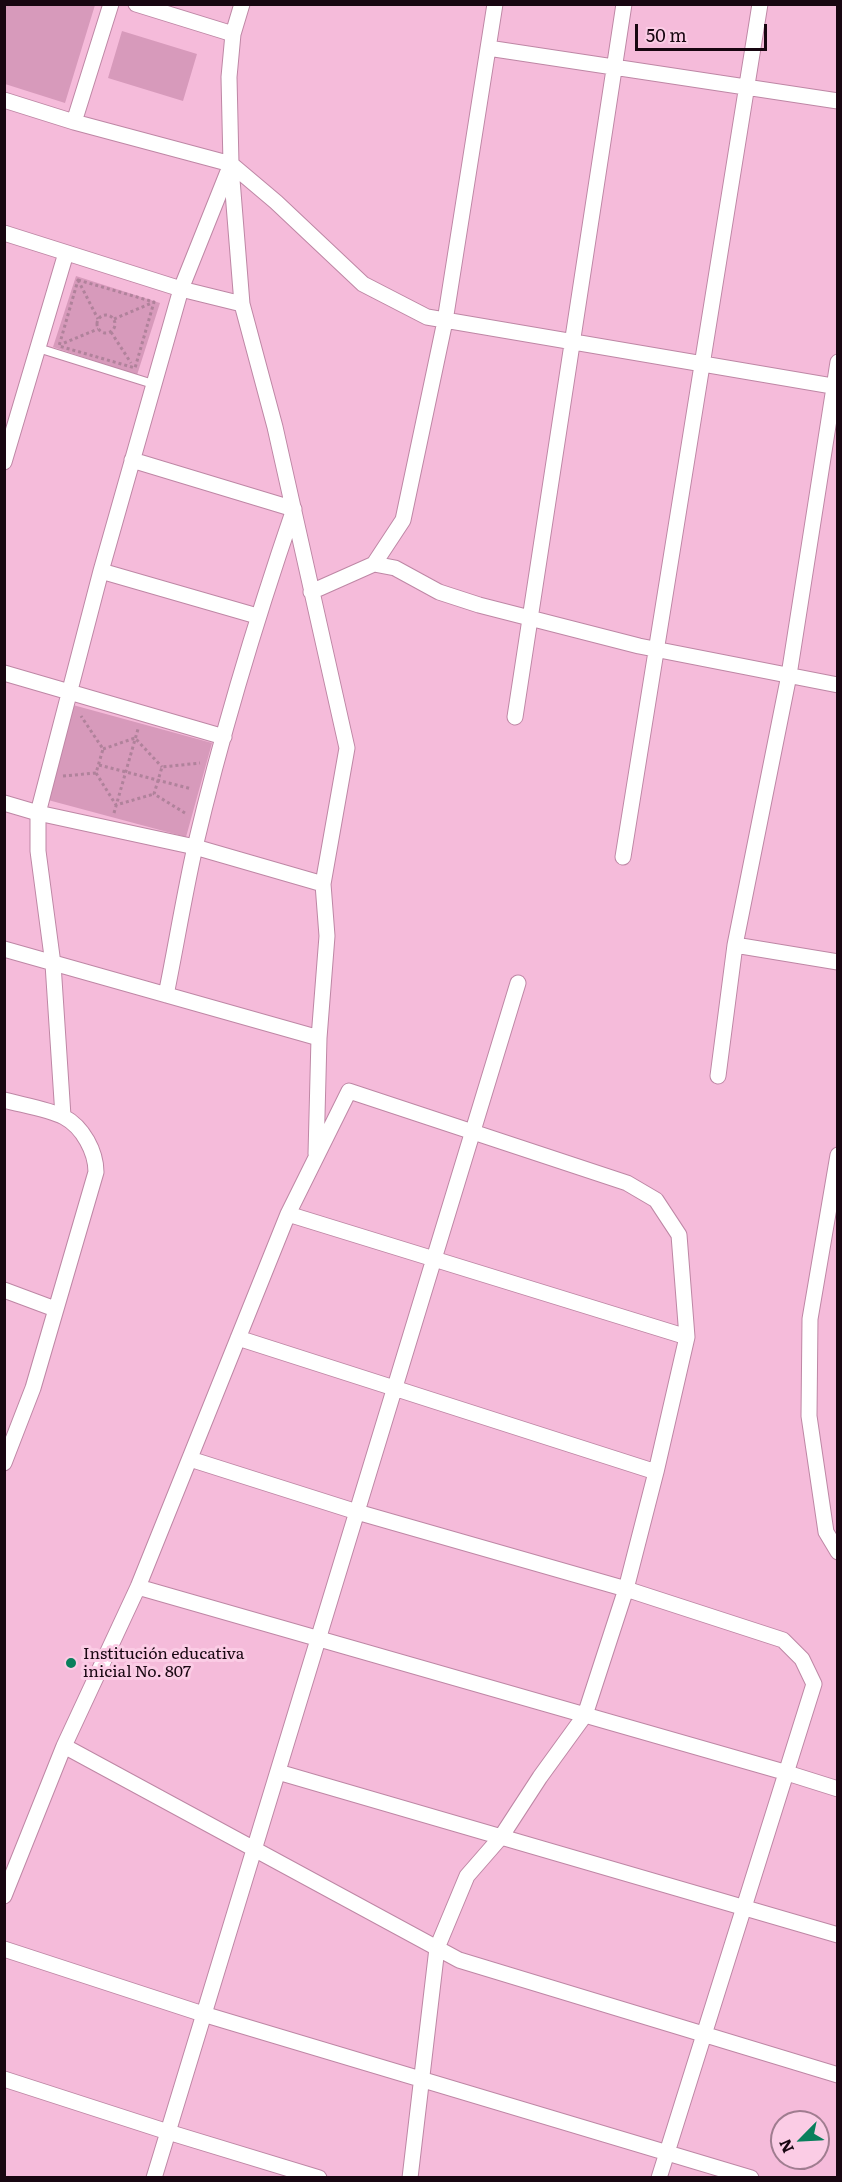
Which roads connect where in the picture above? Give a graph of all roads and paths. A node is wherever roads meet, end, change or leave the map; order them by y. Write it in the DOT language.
graph roads {
  1 [pos="111,4"];
  2 [pos="136,4"];
  3 [pos="242,4"];
  4 [pos="495,4"];
  5 [pos="624,4"];
  6 [pos="760,4"];
  7 [pos="233,34"];
  8 [pos="488,48"];
  9 [pos="614,67"];
  10 [pos="747,87"];
  11 [pos="4,100"];
  12 [pos="837,101"];
  13 [pos="74,122"];
  14 [pos="231,164"];
  15 [pos="4,233"];
  16 [pos="66,253"];
  17 [pos="78,280"];
  18 [pos="181,289"];
  19 [pos="154,302"];
  20 [pos="242,304"];
  21 [pos="98,319"];
  22 [pos="114,319"];
  23 [pos="445,321"];
  24 [pos="98,328"];
  25 [pos="111,332"];
  26 [pos="572,342"];
  27 [pos="59,346"];
  28 [pos="38,348"];
  29 [pos="837,362"];
  30 [pos="702,364"];
  31 [pos="135,368"];
  32 [pos="132,377"];
  33 [pos="153,384"];
  34 [pos="835,387"];
  35 [pos="132,460"];
  36 [pos="4,462"];
  37 [pos="294,509"];
  38 [pos="374,564"];
  39 [pos="101,571"];
  40 [pos="311,592"];
  41 [pos="257,616"];
  42 [pos="530,618"];
  43 [pos="656,649"];
  44 [pos="4,673"];
  45 [pos="789,675"];
  46 [pos="837,685"];
  47 [pos="69,692"];
  48 [pos="78,712"];
  49 [pos="88,715"];
  50 [pos="515,717"];
  51 [pos="75,723"];
  52 [pos="128,726"];
  53 [pos="224,737"];
  54 [pos="135,738"];
  55 [pos="104,749"];
  56 [pos="202,755"];
  57 [pos="200,764"];
  58 [pos="99,765"];
  59 [pos="62,766"];
  60 [pos="162,767"];
  61 [pos="125,772"];
  62 [pos="197,772"];
  63 [pos="96,773"];
  64 [pos="158,780"];
  65 [pos="195,781"];
  66 [pos="192,789"];
  67 [pos="154,794"];
  68 [pos="190,797"];
  69 [pos="4,803"];
  70 [pos="116,805"];
  71 [pos="188,805"];
  72 [pos="39,813"];
  73 [pos="186,813"];
  74 [pos="113,814"];
  75 [pos="183,823"];
  76 [pos="195,847"];
  77 [pos="623,857"];
  78 [pos="323,884"];
  79 [pos="735,945"];
  80 [pos="4,949"];
  81 [pos="837,962"];
  82 [pos="53,964"];
  83 [pos="518,983"];
  84 [pos="166,995"];
  85 [pos="319,1038"];
  86 [pos="717,1076"];
  87 [pos="4,1100"];
  88 [pos="63,1116"];
  89 [pos="472,1133"];
  90 [pos="837,1155"];
  91 [pos="315,1159"];
  92 [pos="288,1214"];
  93 [pos="822,1250"];
  94 [pos="837,1252"];
  95 [pos="434,1259"];
  96 [pos="4,1290"];
  97 [pos="56,1309"];
  98 [pos="687,1337"];
  99 [pos="238,1338"];
  100 [pos="395,1388"];
  101 [pos="190,1459"];
  102 [pos="4,1463"];
  103 [pos="656,1472"];
  104 [pos="357,1512"];
  105 [pos="837,1552"];
  106 [pos="138,1587"];
  107 [pos="626,1589"];
  108 [pos="318,1639"];
  109 [pos="585,1715"];
  110 [pos="64,1746"];
  111 [pos="278,1772"];
  112 [pos="784,1772"];
  113 [pos="837,1790"];
  114 [pos="501,1836"];
  115 [pos="254,1849"];
  116 [pos="4,1896"];
  117 [pos="743,1906"];
  118 [pos="837,1935"];
  119 [pos="437,1948"];
  120 [pos="4,1949"];
  121 [pos="204,2014"];
  122 [pos="704,2034"];
  123 [pos="837,2075"];
  124 [pos="4,2079"];
  125 [pos="422,2080"];
  126 [pos="168,2132"];
  127 [pos="667,2152"];
  128 [pos="154,2178"];
  129 [pos="319,2178"];
  130 [pos="410,2178"];
  131 [pos="659,2178"];
  132 [pos="751,2178"];
  1 -- 13 [label="street"];
  2 -- 7 [label="street"];
  3 -- 7 [label="street"];
  4 -- 8 [label="street"];
  5 -- 9 [label="street"];
  6 -- 10 [label="street"];
  7 -- 14 [label="street"];
  8 -- 9 [label="street"];
  8 -- 23 [label="street"];
  9 -- 10 [label="street"];
  9 -- 26 [label="street"];
  10 -- 12 [label="street"];
  10 -- 30 [label="street"];
  11 -- 13 [label="street"];
  13 -- 14 [label="street"];
  14 -- 18 [label="street"];
  14 -- 20 [label="street"];
  14 -- 23 [label="street"];
  15 -- 16 [label="street"];
  16 -- 17 [label="path"];
  16 -- 18 [label="street"];
  16 -- 28 [label="street"];
  17 -- 19 [label="path"];
  17 -- 21 [label="path"];
  17 -- 27 [label="path"];
  18 -- 19 [label="path"];
  18 -- 20 [label="street"];
  18 -- 33 [label="street"];
  19 -- 22 [label="path"];
  19 -- 31 [label="path"];
  20 -- 37 [label="street"];
  21 -- 22 [label="path"];
  21 -- 24 [label="path"];
  22 -- 25 [label="path"];
  23 -- 26 [label="street"];
  23 -- 38 [label="street"];
  24 -- 25 [label="path"];
  24 -- 27 [label="path"];
  25 -- 31 [label="path"];
  26 -- 30 [label="street"];
  26 -- 42 [label="street"];
  27 -- 28 [label="path"];
  27 -- 31 [label="path"];
  28 -- 32 [label="lane"];
  28 -- 36 [label="street"];
  29 -- 34 [label="street"];
  30 -- 34 [label="street"];
  30 -- 43 [label="street"];
  31 -- 32 [label="path"];
  32 -- 33 [label="lane"];
  33 -- 35 [label="street"];
  34 -- 45 [label="street"];
  35 -- 37 [label="street"];
  35 -- 39 [label="street"];
  37 -- 40 [label="street"];
  37 -- 41 [label="street"];
  38 -- 40 [label="street"];
  38 -- 42 [label="street"];
  39 -- 41 [label="street"];
  39 -- 47 [label="street"];
  40 -- 78 [label="street"];
  41 -- 53 [label="street"];
  42 -- 43 [label="street"];
  42 -- 50 [label="street"];
  43 -- 45 [label="street"];
  43 -- 77 [label="street"];
  44 -- 47 [label="street"];
  45 -- 46 [label="street"];
  45 -- 79 [label="street"];
  47 -- 53 [label="street"];
  47 -- 72 [label="street"];
  48 -- 49 [label="path"];
  48 -- 51 [label="path"];
  48 -- 55 [label="path"];
  52 -- 54 [label="path"];
  53 -- 76 [label="street"];
  54 -- 55 [label="path"];
  54 -- 60 [label="path"];
  54 -- 61 [label="path"];
  55 -- 58 [label="path"];
  56 -- 57 [label="path"];
  57 -- 60 [label="path"];
  57 -- 62 [label="path"];
  58 -- 61 [label="path"];
  58 -- 63 [label="path"];
  59 -- 63 [label="path"];
  60 -- 64 [label="path"];
  61 -- 64 [label="path"];
  61 -- 70 [label="path"];
  63 -- 70 [label="path"];
  64 -- 66 [label="path"];
  64 -- 67 [label="path"];
  65 -- 66 [label="path"];
  66 -- 68 [label="path"];
  67 -- 70 [label="path"];
  67 -- 73 [label="path"];
  69 -- 72 [label="street"];
  70 -- 74 [label="path"];
  71 -- 73 [label="path"];
  72 -- 76 [label="street"];
  72 -- 82 [label="street"];
  73 -- 75 [label="path"];
  76 -- 78 [label="street"];
  76 -- 84 [label="street"];
  78 -- 85 [label="street"];
  79 -- 81 [label="street"];
  79 -- 86 [label="street"];
  80 -- 82 [label="street"];
  82 -- 84 [label="street"];
  82 -- 88 [label="street"];
  83 -- 89 [label="street"];
  84 -- 85 [label="street"];
  85 -- 91 [label="street"];
  87 -- 88 [label="street"];
  88 -- 97 [label="street"];
  89 -- 91 [label="street"];
  89 -- 95 [label="street"];
  89 -- 98 [label="street"];
  90 -- 93 [label="street"];
  91 -- 92 [label="street"];
  92 -- 95 [label="street"];
  92 -- 99 [label="street"];
  93 -- 94 [label="street"];
  93 -- 105 [label="street"];
  95 -- 98 [label="street"];
  95 -- 100 [label="street"];
  96 -- 97 [label="street"];
  97 -- 102 [label="street"];
  98 -- 103 [label="street"];
  99 -- 100 [label="street"];
  99 -- 101 [label="street"];
  100 -- 103 [label="street"];
  100 -- 104 [label="street"];
  101 -- 104 [label="street"];
  101 -- 106 [label="street"];
  103 -- 107 [label="street"];
  104 -- 107 [label="street"];
  104 -- 108 [label="street"];
  106 -- 108 [label="street"];
  106 -- 110 [label="street"];
  107 -- 109 [label="street"];
  107 -- 112 [label="street"];
  108 -- 109 [label="street"];
  108 -- 111 [label="street"];
  109 -- 112 [label="street"];
  109 -- 114 [label="street"];
  110 -- 115 [label="street"];
  110 -- 116 [label="street"];
  111 -- 114 [label="street"];
  111 -- 115 [label="street"];
  112 -- 113 [label="street"];
  112 -- 117 [label="street"];
  114 -- 117 [label="street"];
  114 -- 119 [label="street"];
  115 -- 119 [label="street"];
  115 -- 121 [label="street"];
  117 -- 118 [label="street"];
  117 -- 122 [label="street"];
  119 -- 122 [label="street"];
  119 -- 125 [label="street"];
  120 -- 121 [label="street"];
  121 -- 125 [label="street"];
  121 -- 126 [label="street"];
  122 -- 123 [label="street"];
  122 -- 127 [label="street"];
  124 -- 126 [label="street"];
  125 -- 127 [label="street"];
  125 -- 130 [label="street"];
  126 -- 128 [label="street"];
  126 -- 129 [label="street"];
  127 -- 131 [label="street"];
  127 -- 132 [label="street"];
}
